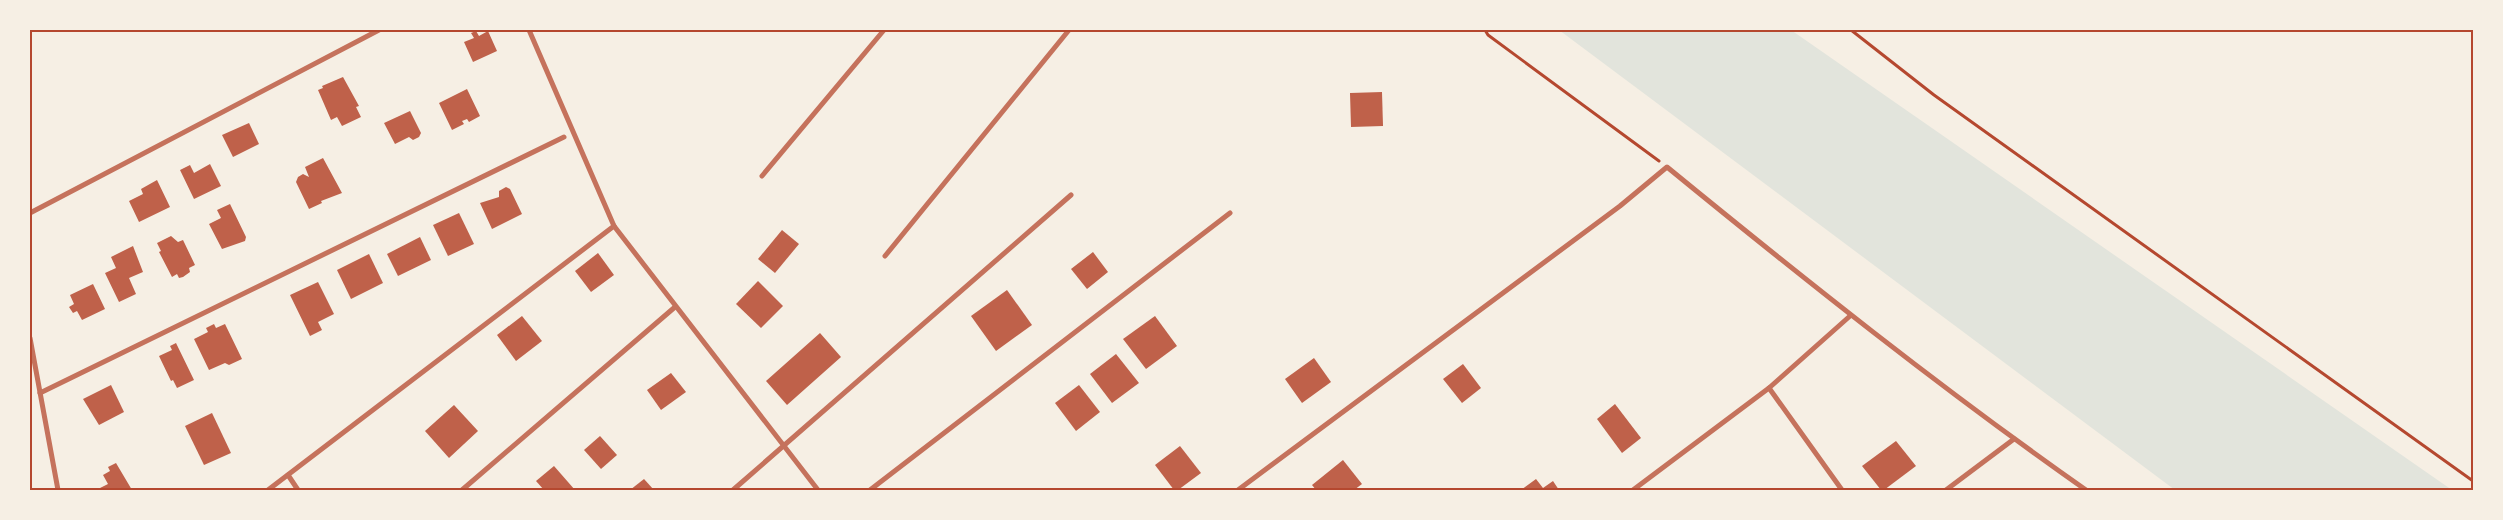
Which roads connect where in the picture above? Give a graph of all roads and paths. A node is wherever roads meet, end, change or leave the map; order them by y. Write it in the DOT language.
graph roads {
  1 [pos="379,30"];
  2 [pos="529,30"];
  3 [pos="884,30"];
  4 [pos="1069,30"];
  5 [pos="1485,30"];
  6 [pos="1851,30"];
  7 [pos="564,137"];
  8 [pos="1668,167"];
  9 [pos="762,176"];
  10 [pos="1071,194"];
  11 [pos="30,213"];
  12 [pos="1230,213"];
  13 [pos="614,226"];
  14 [pos="885,256"];
  15 [pos="675,307"];
  16 [pos="1850,316"];
  17 [pos="30,338"];
  18 [pos="1769,388"];
  19 [pos="40,393"];
  20 [pos="2014,440"];
  21 [pos="784,447"];
  22 [pos="288,475"];
  23 [pos="2473,481"];
  24 [pos="58,490"];
  25 [pos="268,490"];
  26 [pos="298,490"];
  27 [pos="462,490"];
  28 [pos="733,490"];
  29 [pos="818,490"];
  30 [pos="870,490"];
  31 [pos="1238,490"];
  32 [pos="1633,490"];
  33 [pos="1842,490"];
  34 [pos="1946,490"];
  35 [pos="2086,490"];
  1 -- 11 [label="street"];
  2 -- 13 [label="street"];
  3 -- 9 [label="street"];
  4 -- 14 [label="street"];
  5 -- 8 [label="path"];
  6 -- 23 [label="path"];
  7 -- 19 [label="street"];
  8 -- 16 [label="street"];
  8 -- 31 [label="street"];
  10 -- 21 [label="street"];
  12 -- 30 [label="street"];
  13 -- 15 [label="street"];
  13 -- 22 [label="street"];
  15 -- 21 [label="street"];
  15 -- 27 [label="street"];
  16 -- 18 [label="street"];
  16 -- 20 [label="street"];
  17 -- 19 [label="street"];
  18 -- 32 [label="street"];
  18 -- 33 [label="street"];
  19 -- 24 [label="street"];
  20 -- 34 [label="street"];
  20 -- 35 [label="street"];
  21 -- 28 [label="street"];
  21 -- 29 [label="street"];
  22 -- 25 [label="street"];
  22 -- 26 [label="street"];
}
